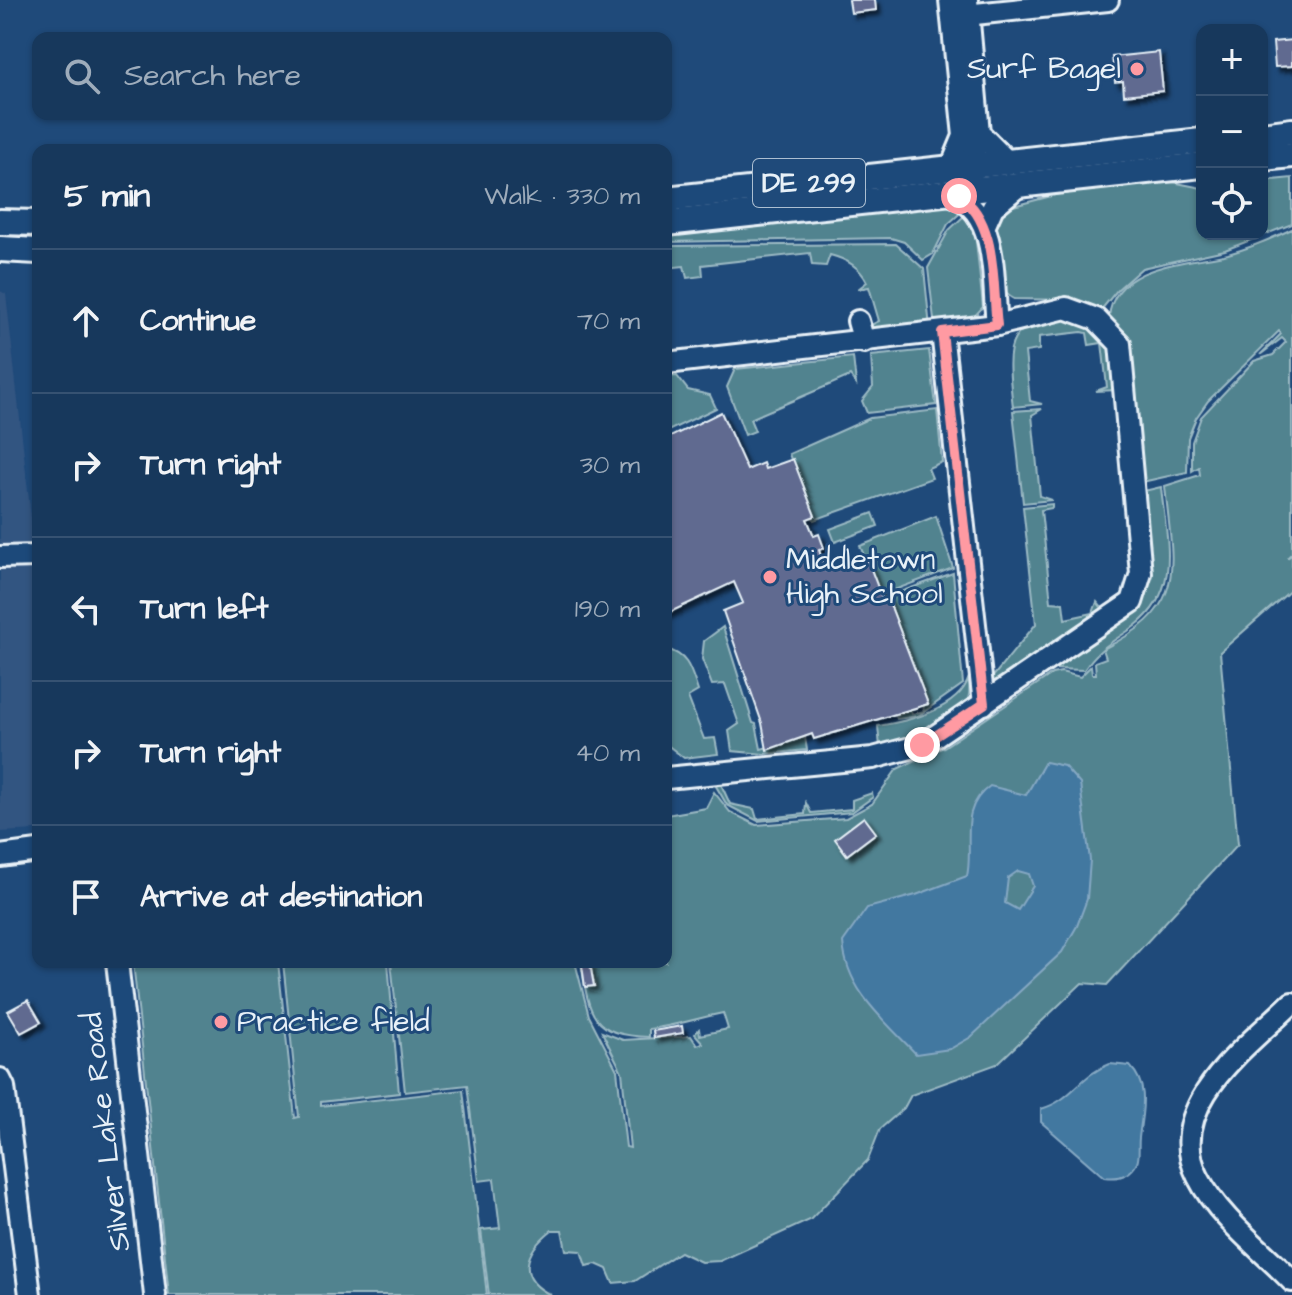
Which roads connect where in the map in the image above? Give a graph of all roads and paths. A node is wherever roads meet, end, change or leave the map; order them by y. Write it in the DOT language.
graph roads {
  1 [pos="1108,0"];
  2 [pos="959,8"];
  3 [pos="1292,131"];
  4 [pos="979,133"];
  5 [pos="1268,134"];
  6 [pos="1196,142"];
  7 [pos="1292,155"];
  8 [pos="1268,157"];
  9 [pos="1008,162"];
  10 [pos="962,165"];
  11 [pos="1196,166"];
  12 [pos="1023,184"];
  13 [pos="942,193"];
  14 [pos="672,198"];
  15 [pos="817,206"];
  16 [pos="0,222"];
  17 [pos="672,222"];
  18 [pos="32,223"];
  19 [pos="985,225"];
  20 [pos="0,249"];
  21 [pos="32,250"];
  22 [pos="858,321"];
  23 [pos="997,325"];
  24 [pos="942,332"];
  25 [pos="864,342"];
  26 [pos="672,362"];
  27 [pos="32,556"];
  28 [pos="0,557"];
  29 [pos="984,704"];
  30 [pos="672,777"];
  31 [pos="32,852"];
  32 [pos="0,856"];
  33 [pos="118,968"];
  34 [pos="1292,1003"];
  35 [pos="0,1079"];
  36 [pos="1292,1281"];
  37 [pos="30,1295"];
  38 [pos="155,1295"];
  1 -- 2 [label="street"];
  2 -- 4 [label="street"];
  2 -- 10 [label="street"];
  3 -- 5 [label="main road"];
  4 -- 9 [label="street"];
  4 -- 10 [label="street"];
  6 -- 9 [label="main road, DE 299"];
  7 -- 8 [label="main road"];
  9 -- 10 [label="main road, DE 299"];
  10 -- 14 [label="main road, DE 299"];
  10 -- 15 [label="street"];
  11 -- 12 [label="main road, DE 299"];
  12 -- 13 [label="main road, DE 299"];
  12 -- 19 [label="street"];
  13 -- 15 [label="main road, DE 299"];
  13 -- 19 [label="street"];
  15 -- 17 [label="main road, DE 299"];
  16 -- 18 [label="main road"];
  19 -- 23 [label="street"];
  20 -- 21 [label="main road"];
  22 -- 25 [label="street"];
  23 -- 24 [label="street"];
  23 -- 29 [label="street"];
  24 -- 25 [label="street"];
  24 -- 29 [label="street"];
  25 -- 26 [label="street"];
  27 -- 28 [label="street"];
  29 -- 30 [label="street"];
  31 -- 32 [label="street"];
  33 -- 38 [label="street, Silver Lake Road"];
  34 -- 36 [label="street"];
  35 -- 37 [label="street"];
}
